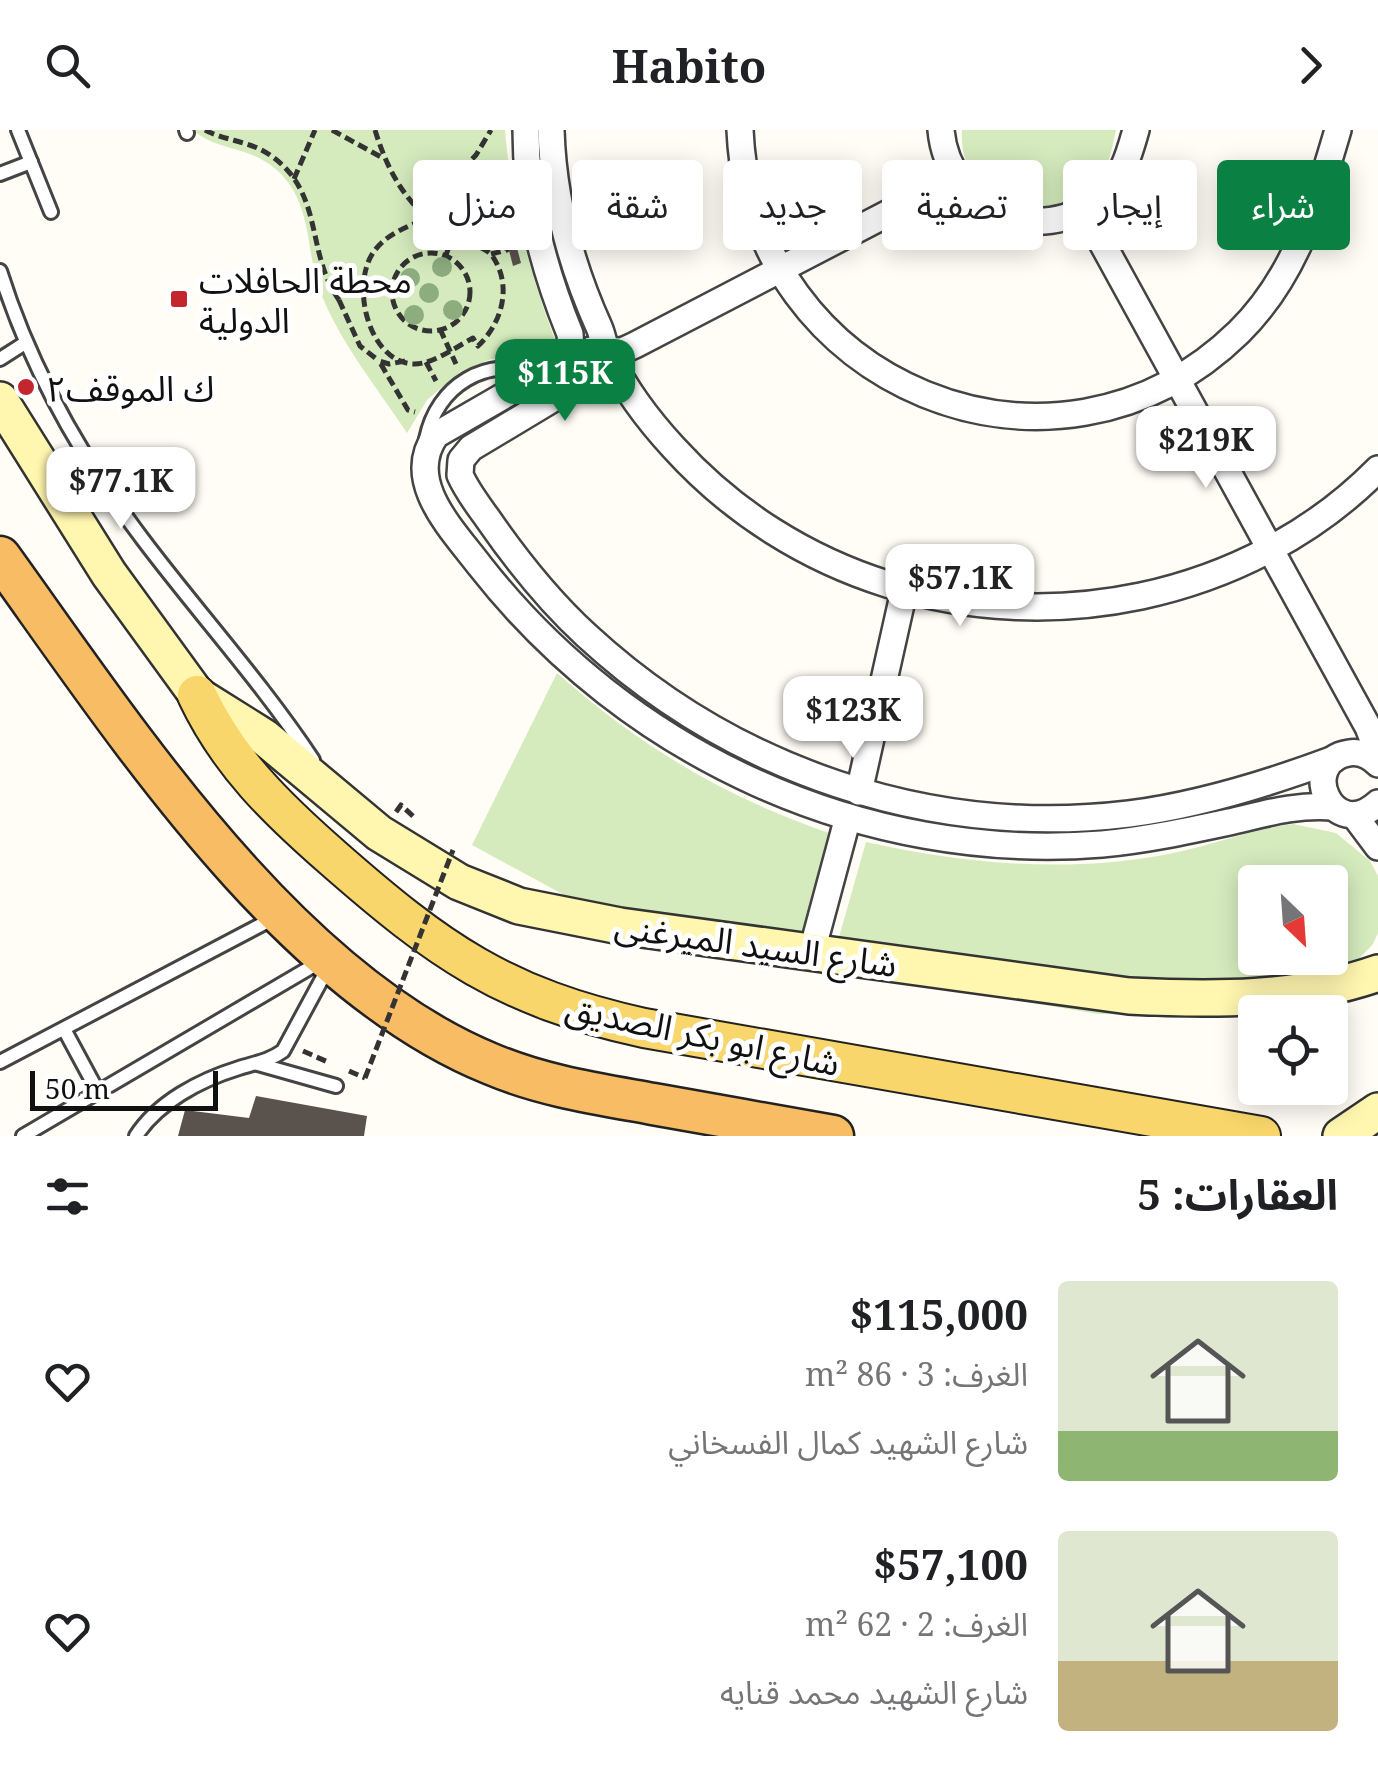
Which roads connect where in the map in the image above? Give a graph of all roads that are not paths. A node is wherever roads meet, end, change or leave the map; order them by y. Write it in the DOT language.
graph roads {
  1 [pos="18,130"];
  2 [pos="526,130"];
  3 [pos="551,130"];
  4 [pos="740,130"];
  5 [pos="941,130"];
  6 [pos="1136,130"];
  7 [pos="1338,130"];
  8 [pos="949,160"];
  9 [pos="1126,160"];
  10 [pos="31,162"];
  11 [pos="0,174"];
  12 [pos="51,212"];
  13 [pos="882,217"];
  14 [pos="1106,250"];
  15 [pos="780,270"];
  16 [pos="0,272"];
  17 [pos="25,342"];
  18 [pos="571,348"];
  19 [pos="606,352"];
  20 [pos="0,359"];
  21 [pos="541,374"];
  22 [pos="1176,380"];
  23 [pos="0,400"];
  24 [pos="425,458"];
  25 [pos="459,468"];
  26 [pos="1378,469"];
  27 [pos="1270,550"];
  28 [pos="0,558"];
  29 [pos="904,591"];
  30 [pos="197,695"];
  31 [pos="1378,752"];
  32 [pos="1334,760"];
  33 [pos="1378,764"];
  34 [pos="859,792"];
  35 [pos="342,804"];
  36 [pos="1378,804"];
  37 [pos="1343,811"];
  38 [pos="848,816"];
  39 [pos="1378,847"];
  40 [pos="282,914"];
  41 [pos="812,952"];
  42 [pos="329,960"];
  43 [pos="1378,973"];
  44 [pos="64,1029"];
  45 [pos="0,1062"];
  46 [pos="256,1064"];
  47 [pos="336,1086"];
  48 [pos="98,1092"];
  49 [pos="1378,1111"];
  50 [pos="23,1136"];
  51 [pos="136,1136"];
  52 [pos="833,1136"];
  53 [pos="1262,1136"];
  54 [pos="1341,1136"];
  1 -- 10 [label="lane"];
  2 -- 18 [label="street"];
  3 -- 19 [label="street"];
  4 -- 15 [label="street"];
  5 -- 8 [label="street"];
  6 -- 9 [label="street"];
  7 -- 22 [label="street"];
  10 -- 11 [label="lane"];
  10 -- 12 [label="lane"];
  13 -- 15 [label="street"];
  14 -- 22 [label="street"];
  15 -- 19 [label="street"];
  15 -- 22 [label="street"];
  16 -- 17 [label="lane"];
  17 -- 20 [label="lane"];
  17 -- 35 [label="lane"];
  18 -- 19 [label="street"];
  18 -- 21 [label="street"];
  19 -- 25 [label="street"];
  19 -- 29 [label="street"];
  21 -- 24 [label="street"];
  21 -- 24 [label="lane"];
  22 -- 27 [label="street"];
  23 -- 30 [label="main road, شارع ابو بكر الصديق"];
  24 -- 25 [label="street"];
  24 -- 38 [label="street"];
  25 -- 34 [label="street"];
  26 -- 27 [label="street"];
  27 -- 29 [label="street"];
  27 -- 31 [label="street"];
  28 -- 40 [label="highway, شارع ابو بكر الصديق"];
  29 -- 34 [label="street"];
  30 -- 35 [label="main road, شارع السيد الميرغنى"];
  30 -- 53 [label="main road, شارع ابو بكر الصديق"];
  32 -- 33 [label="street"];
  32 -- 34 [label="street"];
  32 -- 37 [label="street"];
  35 -- 41 [label="main road, شارع السيد الميرغنى"];
  36 -- 37 [label="street"];
  37 -- 38 [label="street"];
  37 -- 39 [label="street"];
  38 -- 41 [label="street"];
  40 -- 42 [label="highway, شارع ابو بكر الصديق"];
  40 -- 44 [label="lane"];
  41 -- 43 [label="main road, شارع السيد الميرغنى"];
  42 -- 46 [label="lane"];
  42 -- 48 [label="lane"];
  42 -- 52 [label="highway, شارع ابو بكر الصديق"];
  44 -- 45 [label="lane"];
  44 -- 48 [label="lane"];
  46 -- 47 [label="lane"];
  46 -- 51 [label="lane"];
  48 -- 50 [label="lane"];
  49 -- 54 [label="main road"];
}
